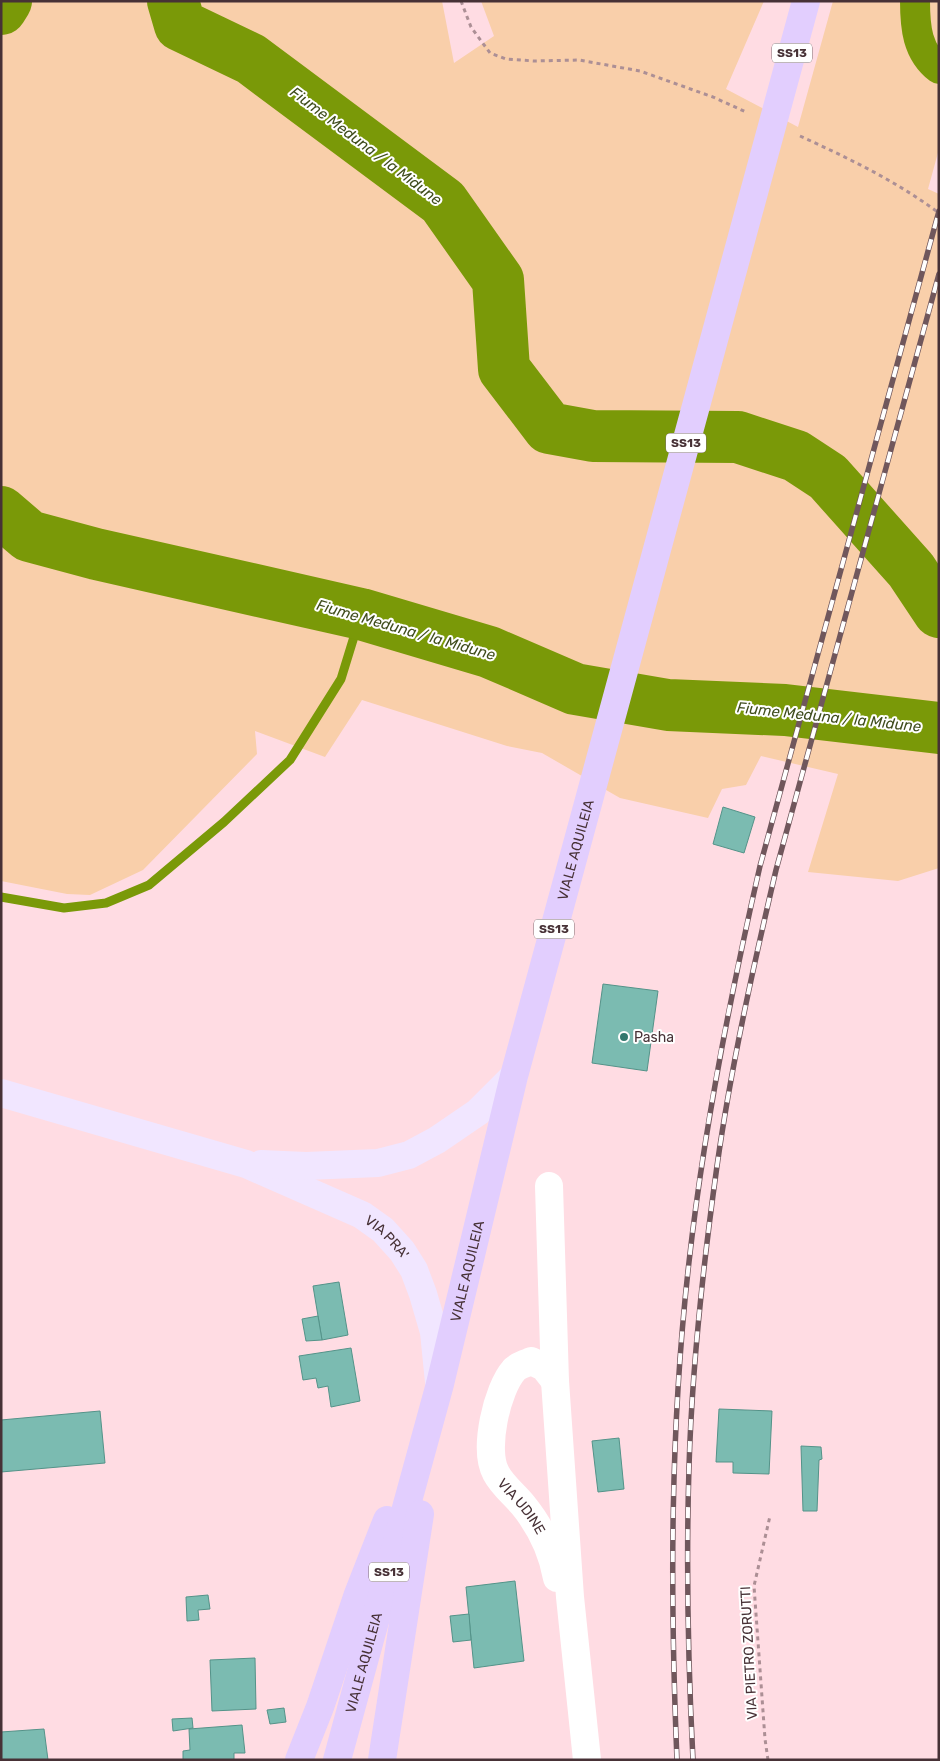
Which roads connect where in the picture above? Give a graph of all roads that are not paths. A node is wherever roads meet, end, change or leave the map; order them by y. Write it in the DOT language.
graph roads {
  1 [pos="806,1"];
  2 [pos="514,1076"];
  3 [pos="1,1092"];
  4 [pos="246,1164"];
  5 [pos="549,1186"];
  6 [pos="554,1381"];
  7 [pos="440,1384"];
  8 [pos="580,1697"];
  9 [pos="299,1760"];
  10 [pos="338,1760"];
  11 [pos="382,1760"];
  12 [pos="587,1760"];
  1 -- 2 [label="main road, VIALE AQUILEIA / SS13"];
  2 -- 4 [label="street, VIA PRA'"];
  2 -- 7 [label="main road, VIALE AQUILEIA / SS13"];
  3 -- 4 [label="street, VIA PRA'"];
  4 -- 7 [label="street, VIA PRA'"];
  5 -- 6 [label="street, VIA UDINE"];
  6 -- 8 [label="street, VIA UDINE"];
  6 -- 8 [label="street, VIA UDINE"];
  7 -- 9 [label="main road"];
  7 -- 10 [label="main road, VIALE AQUILEIA / SS13"];
  7 -- 11 [label="main road"];
  8 -- 12 [label="street, VIA UDINE"];
}
